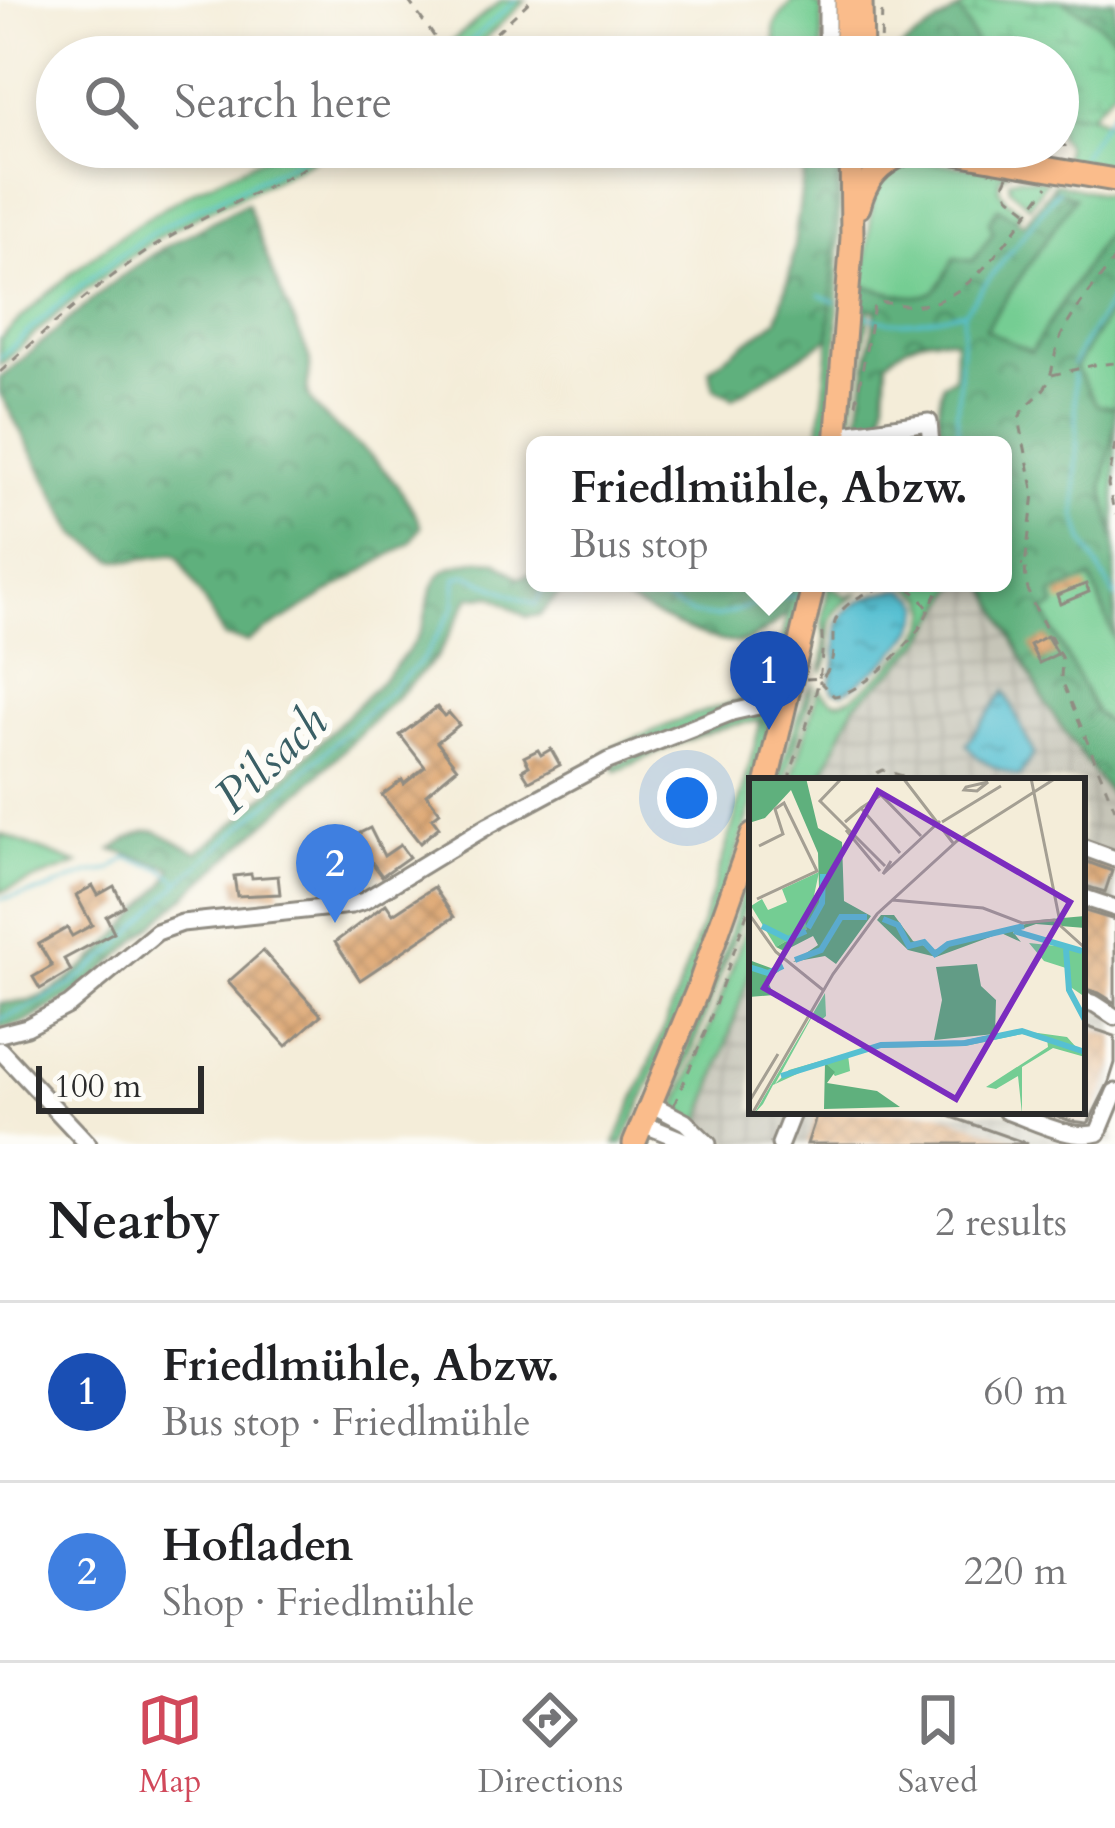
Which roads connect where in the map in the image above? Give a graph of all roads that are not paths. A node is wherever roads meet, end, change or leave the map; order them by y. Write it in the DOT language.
graph roads {
  1 [pos="827,0"];
  2 [pos="846,0"];
  3 [pos="861,0"];
  4 [pos="826,36"];
  5 [pos="846,36"];
  6 [pos="862,36"];
  7 [pos="855,168"];
  8 [pos="880,168"];
  9 [pos="1046,168"];
  10 [pos="1115,180"];
  11 [pos="852,237"];
  12 [pos="841,436"];
  13 [pos="852,436"];
  14 [pos="930,436"];
  15 [pos="814,592"];
  16 [pos="786,707"];
  17 [pos="768,778"];
  18 [pos="749,844"];
  19 [pos="1085,848"];
  20 [pos="1115,859"];
  21 [pos="1085,898"];
  22 [pos="1115,908"];
  23 [pos="1085,1001"];
  24 [pos="1115,1017"];
  25 [pos="0,1034"];
  26 [pos="0,1050"];
  27 [pos="1115,1092"];
  28 [pos="792,1114"];
  29 [pos="1015,1114"];
  30 [pos="643,1124"];
  31 [pos="88,1144"];
  32 [pos="705,1144"];
  33 [pos="780,1144"];
  1 -- 4 [label="street"];
  2 -- 5 [label="main road"];
  3 -- 6 [label="main road"];
  7 -- 11 [label="main road"];
  8 -- 11 [label="main road"];
  9 -- 10 [label="main road"];
  11 -- 12 [label="main road"];
  13 -- 14 [label="street"];
  15 -- 16 [label="main road"];
  16 -- 17 [label="main road"];
  16 -- 25 [label="street"];
  18 -- 30 [label="main road"];
  19 -- 20 [label="street"];
  21 -- 22 [label="street"];
  23 -- 24 [label="street"];
  26 -- 31 [label="street"];
  27 -- 29 [label="street"];
  28 -- 33 [label="street"];
  30 -- 32 [label="street"];
}
